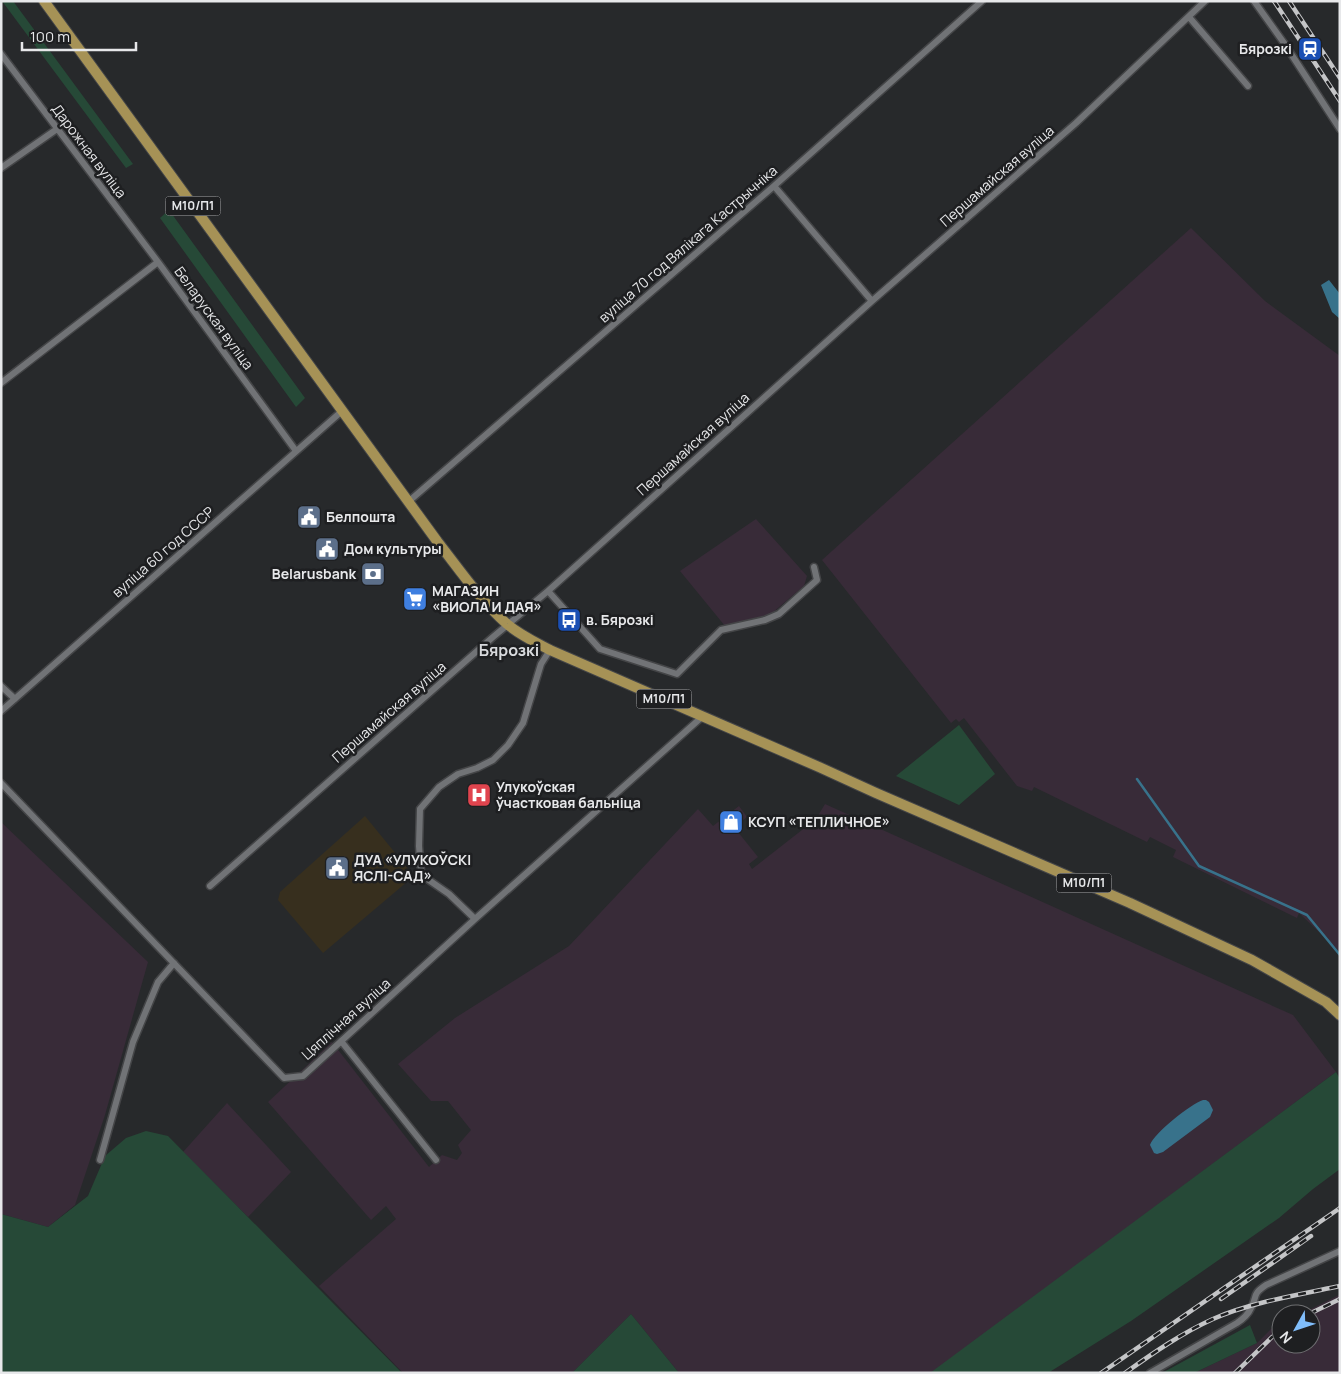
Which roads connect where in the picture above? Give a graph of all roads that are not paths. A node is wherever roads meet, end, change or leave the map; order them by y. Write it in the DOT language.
graph roads {
  1 [pos="44,1"];
  2 [pos="982,1"];
  3 [pos="1205,1"];
  4 [pos="1254,1"];
  5 [pos="1189,17"];
  6 [pos="1,54"];
  7 [pos="1248,86"];
  8 [pos="57,129"];
  9 [pos="1340,129"];
  10 [pos="1,168"];
  11 [pos="774,186"];
  12 [pos="158,262"];
  13 [pos="872,301"];
  14 [pos="1,383"];
  15 [pos="342,410"];
  16 [pos="296,451"];
  17 [pos="408,502"];
  18 [pos="814,567"];
  19 [pos="548,592"];
  20 [pos="508,625"];
  21 [pos="550,650"];
  22 [pos="1,686"];
  23 [pos="15,699"];
  24 [pos="1,711"];
  25 [pos="703,716"];
  26 [pos="1,783"];
  27 [pos="210,886"];
  28 [pos="475,920"];
  29 [pos="174,963"];
  30 [pos="1340,1015"];
  31 [pos="341,1041"];
  32 [pos="100,1160"];
  33 [pos="436,1160"];
  34 [pos="1340,1251"];
  35 [pos="1150,1373"];
  1 -- 15 [label="main road, М10/П1"];
  2 -- 11 [label="street, вуліца 70 год Вялікага Кастрычніка"];
  3 -- 5 [label="street, Першамайская вуліца"];
  4 -- 9 [label="street"];
  5 -- 7 [label="street"];
  5 -- 13 [label="street, Першамайская вуліца"];
  6 -- 8 [label="street, Дарожная вуліца"];
  8 -- 10 [label="street"];
  8 -- 12 [label="street, Дарожная вуліца"];
  11 -- 13 [label="street"];
  11 -- 17 [label="street, вуліца 70 год Вялікага Кастрычніка"];
  12 -- 14 [label="street, Беларуская вуліца"];
  12 -- 16 [label="street, Беларуская вуліца"];
  13 -- 19 [label="street, Першамайская вуліца"];
  15 -- 16 [label="street, вуліца 60 год СССР"];
  15 -- 17 [label="main road, М10/П1"];
  16 -- 23 [label="street, вуліца 60 год СССР"];
  17 -- 20 [label="main road, М10/П1"];
  18 -- 19 [label="street"];
  19 -- 20 [label="street, Першамайская вуліца"];
  20 -- 21 [label="main road, М10/П1"];
  20 -- 27 [label="street, Першамайская вуліца"];
  21 -- 25 [label="main road, М10/П1"];
  21 -- 28 [label="street"];
  22 -- 23 [label="street"];
  23 -- 24 [label="street, вуліца 60 год СССР"];
  25 -- 28 [label="street, Цяплічная вуліца"];
  25 -- 30 [label="main road, М10/П1"];
  26 -- 29 [label="street, Цяплічная вуліца"];
  28 -- 31 [label="street, Цяплічная вуліца"];
  29 -- 31 [label="street, Цяплічная вуліца"];
  29 -- 32 [label="street"];
  31 -- 33 [label="street"];
  34 -- 35 [label="street"];
}
